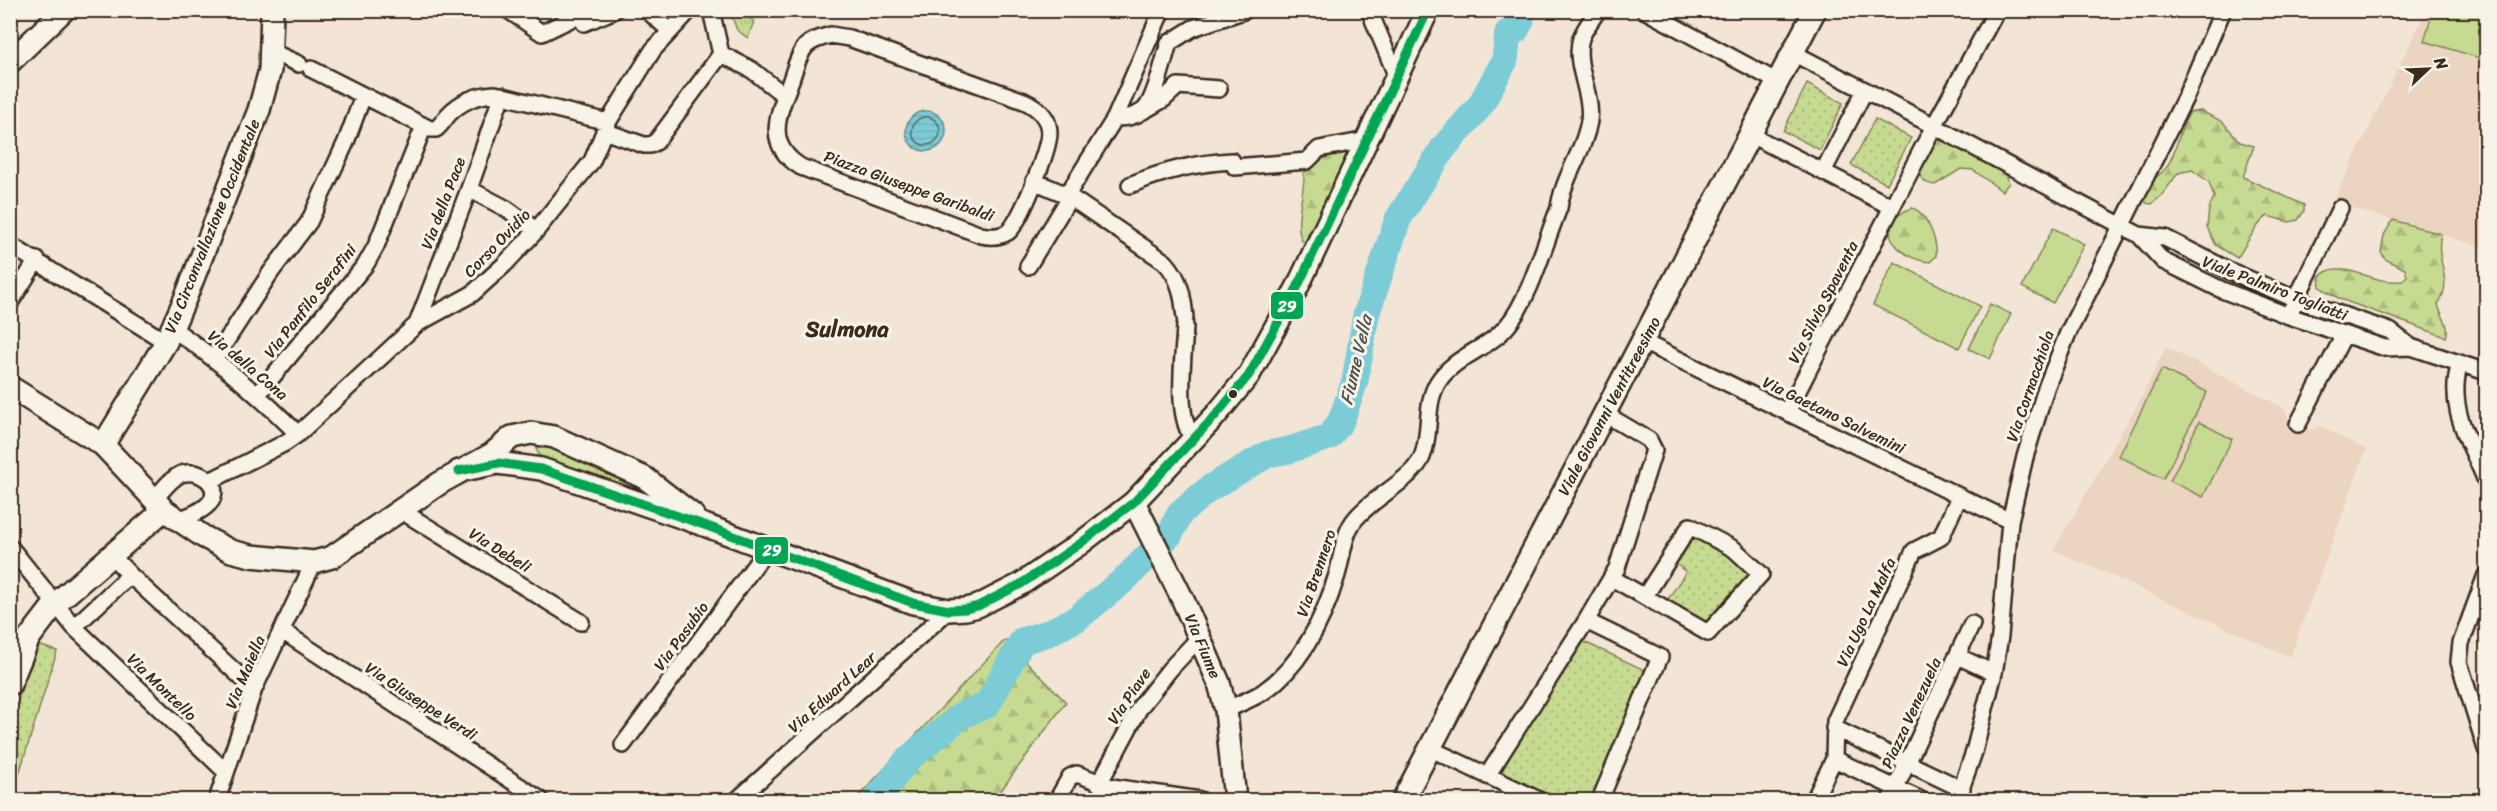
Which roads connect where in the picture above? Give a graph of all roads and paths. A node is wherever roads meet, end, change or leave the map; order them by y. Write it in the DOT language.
graph roads {
  1 [pos="64,10"];
  2 [pos="272,10"];
  3 [pos="508,10"];
  4 [pos="615,10"];
  5 [pos="647,10"];
  6 [pos="690,10"];
  7 [pos="711,10"];
  8 [pos="1162,10"];
  9 [pos="1246,10"];
  10 [pos="1369,10"];
  11 [pos="1428,10"];
  12 [pos="1598,10"];
  13 [pos="1644,10"];
  14 [pos="1815,10"];
  15 [pos="1996,10"];
  16 [pos="2223,10"];
  17 [pos="529,16"];
  18 [pos="669,30"];
  19 [pos="272,52"];
  20 [pos="1793,53"];
  21 [pos="721,54"];
  22 [pos="10,62"];
  23 [pos="1397,77"];
  24 [pos="1778,82"];
  25 [pos="1219,89"];
  26 [pos="1865,90"];
  27 [pos="502,95"];
  28 [pos="363,96"];
  29 [pos="785,96"];
  30 [pos="1145,110"];
  31 [pos="1115,118"];
  32 [pos="1934,126"];
  33 [pos="427,127"];
  34 [pos="606,127"];
  35 [pos="1751,135"];
  36 [pos="1367,140"];
  37 [pos="1823,172"];
  38 [pos="1034,181"];
  39 [pos="1130,185"];
  40 [pos="469,189"];
  41 [pos="1069,196"];
  42 [pos="1892,207"];
  43 [pos="2340,208"];
  44 [pos="2121,225"];
  45 [pos="537,230"];
  46 [pos="2139,235"];
  47 [pos="10,245"];
  48 [pos="36,261"];
  49 [pos="1028,266"];
  50 [pos="2295,299"];
  51 [pos="10,303"];
  52 [pos="2289,316"];
  53 [pos="417,324"];
  54 [pos="169,335"];
  55 [pos="2344,335"];
  56 [pos="1643,342"];
  57 [pos="2411,347"];
  58 [pos="215,358"];
  59 [pos="2460,363"];
  60 [pos="2487,372"];
  61 [pos="10,387"];
  62 [pos="258,394"];
  63 [pos="1787,412"];
  64 [pos="1605,414"];
  65 [pos="2298,424"];
  66 [pos="298,434"];
  67 [pos="543,434"];
  68 [pos="1194,440"];
  69 [pos="103,446"];
  70 [pos="541,469"];
  71 [pos="459,471"];
  72 [pos="2487,480"];
  73 [pos="210,481"];
  74 [pos="667,495"];
  75 [pos="1959,496"];
  76 [pos="1134,502"];
  77 [pos="645,504"];
  78 [pos="165,510"];
  79 [pos="400,510"];
  80 [pos="2010,521"];
  81 [pos="707,526"];
  82 [pos="10,547"];
  83 [pos="767,549"];
  84 [pos="111,555"];
  85 [pos="314,562"];
  86 [pos="130,575"];
  87 [pos="2487,575"];
  88 [pos="1612,578"];
  89 [pos="1645,596"];
  90 [pos="55,604"];
  91 [pos="949,610"];
  92 [pos="1586,621"];
  93 [pos="581,622"];
  94 [pos="1972,624"];
  95 [pos="74,627"];
  96 [pos="282,631"];
  97 [pos="1200,637"];
  98 [pos="1957,656"];
  99 [pos="1994,673"];
  100 [pos="10,684"];
  101 [pos="254,689"];
  102 [pos="1226,710"];
  103 [pos="1834,728"];
  104 [pos="623,745"];
  105 [pos="1429,748"];
  106 [pos="2487,749"];
  107 [pos="1834,759"];
  108 [pos="1907,763"];
  109 [pos="226,772"];
  110 [pos="1487,776"];
  111 [pos="1099,784"];
  112 [pos="1892,795"];
  113 [pos="1959,795"];
  114 [pos="217,801"];
  115 [pos="541,801"];
  116 [pos="737,801"];
  117 [pos="1057,801"];
  118 [pos="1200,801"];
  119 [pos="1235,801"];
  120 [pos="1403,801"];
  121 [pos="1539,801"];
  122 [pos="1600,801"];
  123 [pos="1814,801"];
  124 [pos="1921,801"];
  1 -- 22 [label="street"];
  2 -- 19 [label="street, Via Circonvallazione Occidentale"];
  3 -- 17 [label="street"];
  4 -- 17 [label="street"];
  5 -- 18 [label="street"];
  6 -- 18 [label="street, Corso Ovidio"];
  7 -- 21 [label="street"];
  8 -- 31 [label="street"];
  9 -- 30 [label="street"];
  10 -- 23 [label="street"];
  11 -- 23 [label="street"];
  12 -- 102 [label="street, Via Brennero"];
  13 -- 24 [label="street"];
  14 -- 20 [label="street, Viale Giovanni Ventitreesimo"];
  15 -- 32 [label="street, Via Silvio Spaventa"];
  16 -- 44 [label="street, Via Cornacchiola"];
  18 -- 34 [label="street, Corso Ovidio"];
  19 -- 28 [label="street"];
  19 -- 54 [label="street, Via Circonvallazione Occidentale"];
  20 -- 24 [label="street, Viale Giovanni Ventitreesimo"];
  20 -- 26 [label="street, Viale Palmiro Togliatti"];
  21 -- 29 [label="street"];
  21 -- 34 [label="street"];
  23 -- 36 [label="street"];
  24 -- 35 [label="street, Viale Giovanni Ventitreesimo"];
  25 -- 30 [label="street"];
  26 -- 32 [label="street, Viale Palmiro Togliatti"];
  26 -- 37 [label="street"];
  27 -- 33 [label="street"];
  27 -- 34 [label="street"];
  27 -- 40 [label="street, Via della Pace"];
  28 -- 33 [label="street"];
  28 -- 58 [label="street"];
  29 -- 38 [label="street, Piazza Giuseppe Garibaldi"];
  29 -- 38 [label="street, Piazza Giuseppe Garibaldi"];
  30 -- 31 [label="street"];
  31 -- 41 [label="street"];
  32 -- 42 [label="street, Via Silvio Spaventa"];
  32 -- 44 [label="street, Viale Palmiro Togliatti"];
  33 -- 62 [label="street, Via Panfilo Serafini"];
  34 -- 45 [label="street, Corso Ovidio"];
  35 -- 37 [label="street"];
  35 -- 56 [label="street, Viale Giovanni Ventitreesimo"];
  36 -- 39 [label="street"];
  36 -- 68 [label="street"];
  37 -- 42 [label="street"];
  38 -- 41 [label="street"];
  40 -- 45 [label="street"];
  40 -- 53 [label="street, Via della Pace"];
  41 -- 49 [label="street"];
  41 -- 68 [label="street"];
  42 -- 63 [label="street, Via Silvio Spaventa"];
  43 -- 50 [label="street"];
  44 -- 46 [label="street, Viale Palmiro Togliatti"];
  44 -- 80 [label="street, Via Cornacchiola"];
  45 -- 53 [label="street, Corso Ovidio"];
  46 -- 50 [label="street, Viale Palmiro Togliatti"];
  46 -- 52 [label="street, Viale Palmiro Togliatti"];
  47 -- 48 [label="street, Via della Cona"];
  48 -- 51 [label="street"];
  48 -- 54 [label="street, Via della Cona"];
  50 -- 52 [label="street"];
  50 -- 57 [label="street, Viale Palmiro Togliatti"];
  52 -- 55 [label="street, Viale Palmiro Togliatti"];
  53 -- 66 [label="street, Corso Ovidio"];
  54 -- 58 [label="street, Via della Cona"];
  54 -- 69 [label="street, Via Circonvallazione Occidentale"];
  55 -- 57 [label="street, Viale Palmiro Togliatti"];
  55 -- 65 [label="street"];
  56 -- 63 [label="street, Via Gaetano Salvemini"];
  56 -- 64 [label="street, Viale Giovanni Ventitreesimo"];
  57 -- 59 [label="street, Viale Palmiro Togliatti"];
  58 -- 62 [label="street, Via della Cona"];
  59 -- 60 [label="street, Viale Palmiro Togliatti"];
  59 -- 72 [label="street"];
  61 -- 69 [label="street"];
  62 -- 66 [label="street, Via della Cona"];
  63 -- 75 [label="street, Via Gaetano Salvemini"];
  64 -- 88 [label="street"];
  64 -- 105 [label="street, Viale Giovanni Ventitreesimo"];
  66 -- 73 [label="street, Corso Ovidio"];
  67 -- 70 [label="street"];
  67 -- 71 [label="street"];
  67 -- 74 [label="street"];
  68 -- 76 [label="street"];
  69 -- 78 [label="street"];
  70 -- 71 [label="street"];
  70 -- 77 [label="street"];
  71 -- 79 [label="street"];
  73 -- 78 [label="street"];
  73 -- 78 [label="street"];
  74 -- 77 [label="street"];
  74 -- 81 [label="street"];
  75 -- 80 [label="street, Via Gaetano Salvemini"];
  75 -- 103 [label="street, Via Ugo La Malfa"];
  76 -- 91 [label="street"];
  76 -- 97 [label="street, Via Fiume"];
  77 -- 81 [label="street"];
  78 -- 84 [label="street"];
  78 -- 85 [label="street"];
  79 -- 85 [label="street"];
  79 -- 93 [label="street, Via Debeli"];
  80 -- 99 [label="street, Via Cornacchiola"];
  81 -- 83 [label="street"];
  82 -- 90 [label="street, Via Montello"];
  83 -- 91 [label="street"];
  83 -- 104 [label="street, Via Pasubio"];
  84 -- 86 [label="street"];
  84 -- 90 [label="street"];
  85 -- 96 [label="street, Via Maiella"];
  86 -- 95 [label="street"];
  86 -- 101 [label="street"];
  87 -- 106 [label="street"];
  88 -- 89 [label="street"];
  88 -- 92 [label="street"];
  89 -- 89 [label="street"];
  90 -- 95 [label="street, Via Montello"];
  90 -- 100 [label="street"];
  91 -- 116 [label="street, Via Edward Lear"];
  92 -- 110 [label="street"];
  92 -- 122 [label="street"];
  94 -- 98 [label="street"];
  95 -- 109 [label="street, Via Montello"];
  96 -- 101 [label="street, Via Maiella"];
  96 -- 115 [label="street, Via Giuseppe Verdi"];
  97 -- 102 [label="street, Via Fiume"];
  97 -- 111 [label="street, Via Piave"];
  98 -- 99 [label="street, Piazza Venezuela"];
  98 -- 108 [label="street, Piazza Venezuela"];
  99 -- 113 [label="street, Via Cornacchiola"];
  101 -- 109 [label="street, Via Maiella"];
  102 -- 119 [label="street, Via Fiume"];
  103 -- 107 [label="street, Via Ugo La Malfa"];
  103 -- 108 [label="street"];
  105 -- 110 [label="street"];
  105 -- 120 [label="street, Viale Giovanni Ventitreesimo"];
  107 -- 112 [label="street, Piazza Venezuela"];
  107 -- 123 [label="street"];
  108 -- 112 [label="street, Piazza Venezuela"];
  108 -- 113 [label="street"];
  109 -- 114 [label="street, Via Maiella"];
  110 -- 121 [label="street"];
  111 -- 117 [label="street"];
  111 -- 118 [label="street"];
  112 -- 124 [label="street, Piazza Venezuela"];
}
